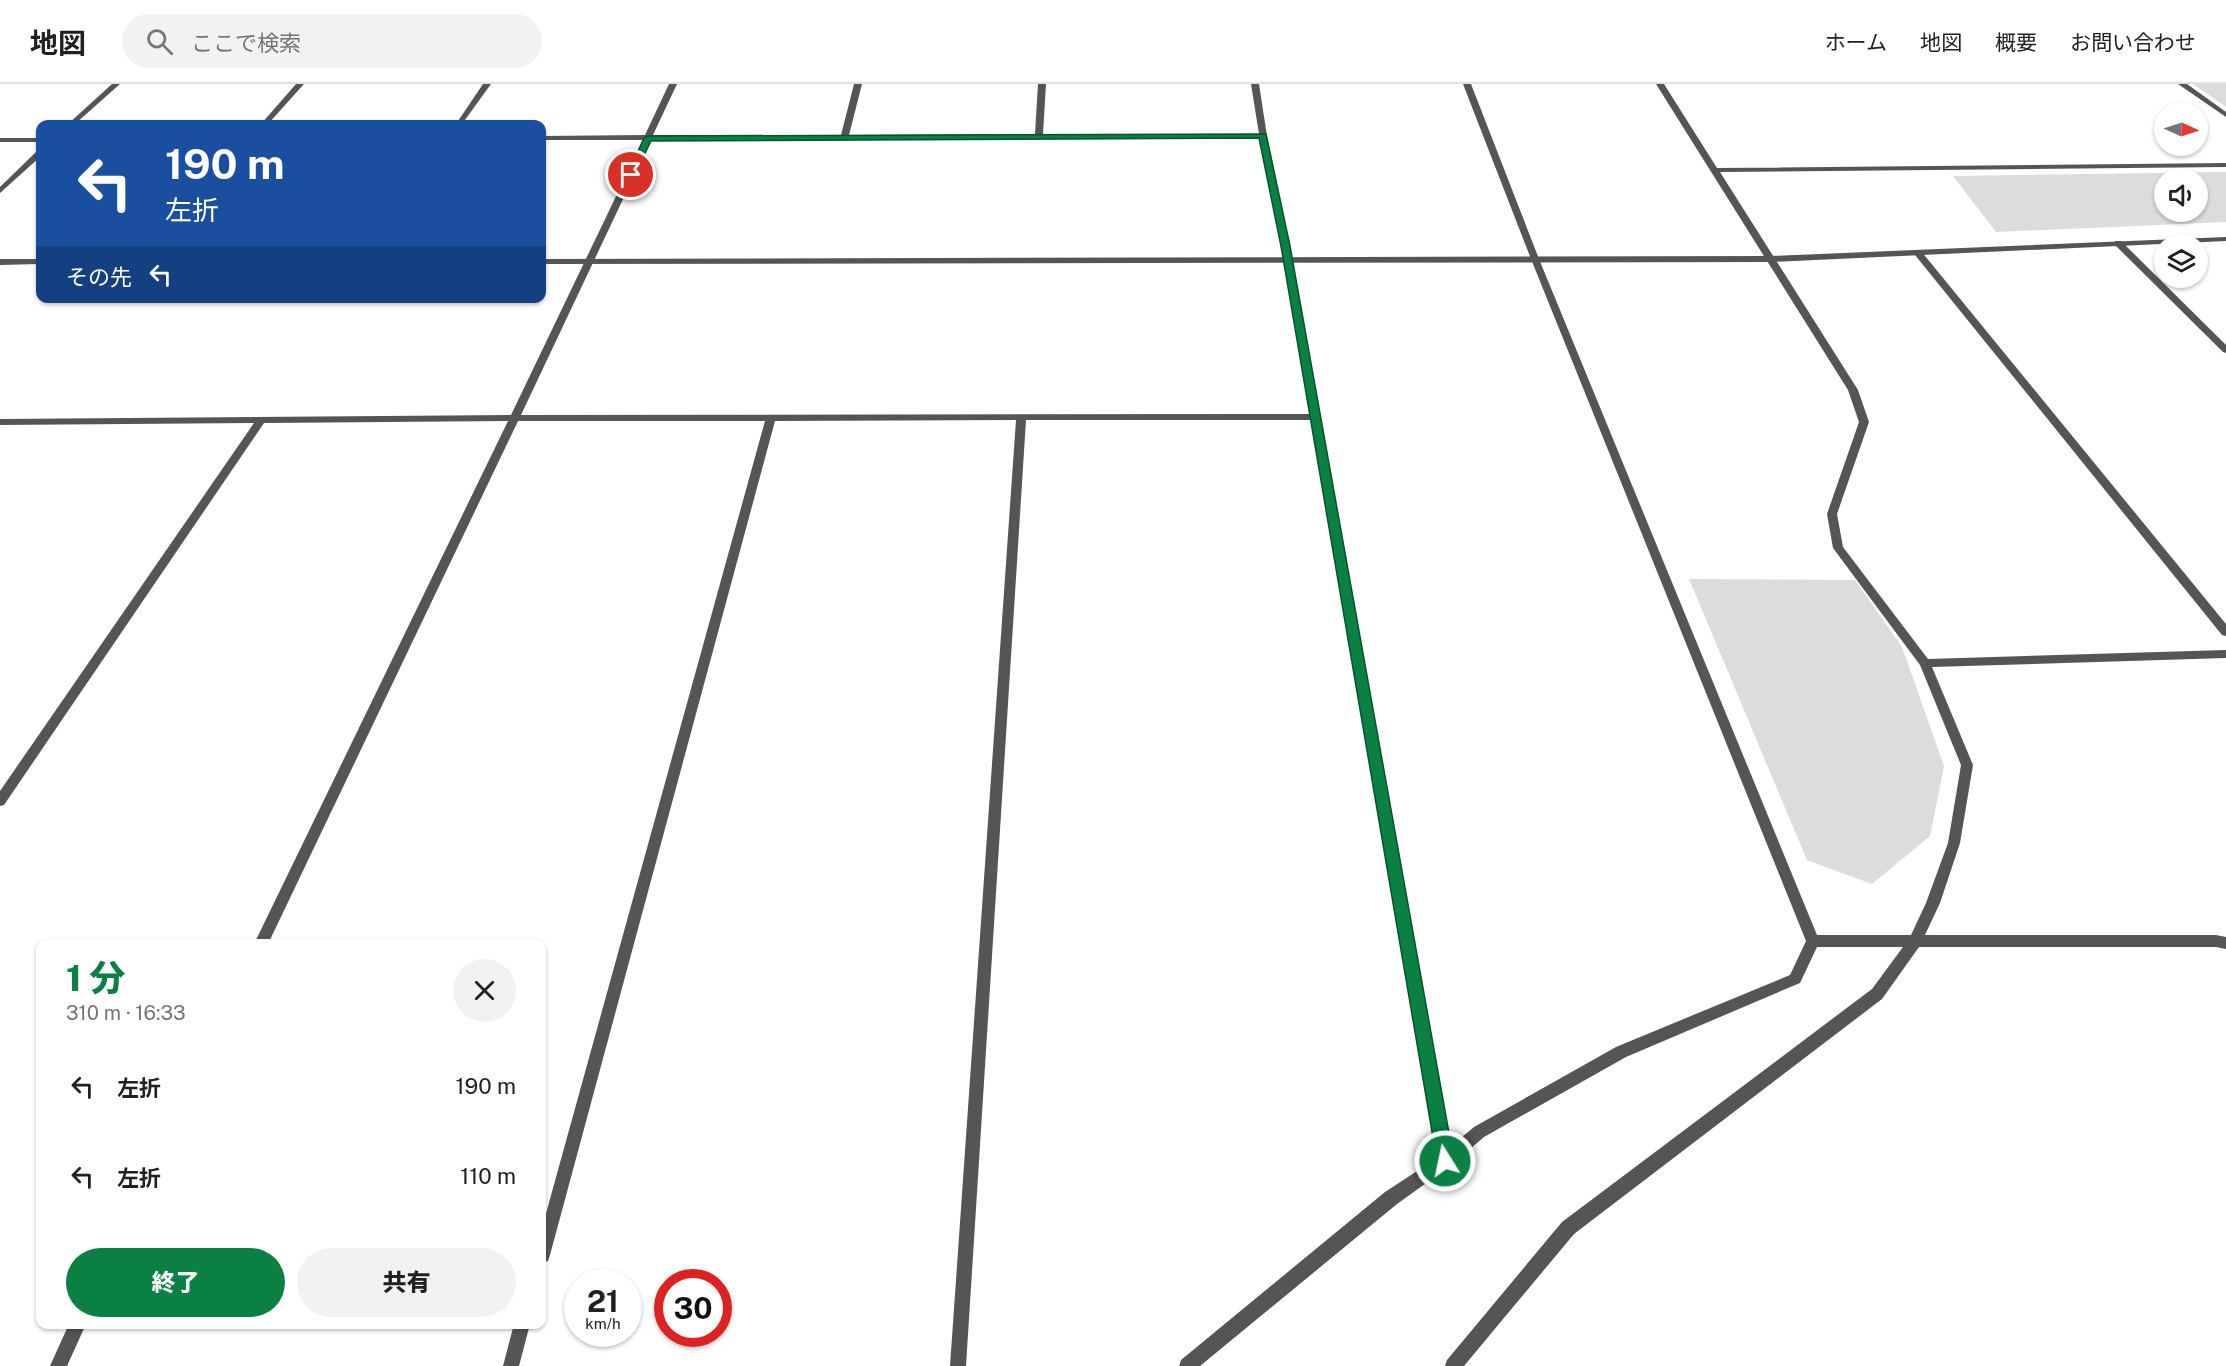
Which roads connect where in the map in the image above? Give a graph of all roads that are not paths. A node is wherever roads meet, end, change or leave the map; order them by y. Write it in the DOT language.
graph roads {
  1 [pos="116,84"];
  2 [pos="300,84"];
  3 [pos="486,84"];
  4 [pos="673,84"];
  5 [pos="858,84"];
  6 [pos="1042,84"];
  7 [pos="1256,84"];
  8 [pos="1467,84"];
  9 [pos="1660,84"];
  10 [pos="2182,84"];
  11 [pos="2226,115"];
  12 [pos="76,120"];
  13 [pos="268,120"];
  14 [pos="462,120"];
  15 [pos="1263,136"];
  16 [pos="546,138"];
  17 [pos="648,138"];
  18 [pos="844,138"];
  19 [pos="1039,138"];
  20 [pos="0,140"];
  21 [pos="36,140"];
  22 [pos="36,157"];
  23 [pos="2226,165"];
  24 [pos="1714,170"];
  25 [pos="0,192"];
  26 [pos="2226,239"];
  27 [pos="2118,243"];
  28 [pos="1918,253"];
  29 [pos="1535,259"];
  30 [pos="1770,259"];
  31 [pos="1288,260"];
  32 [pos="0,262"];
  33 [pos="36,262"];
  34 [pos="546,262"];
  35 [pos="590,262"];
  36 [pos="2226,350"];
  37 [pos="1021,416"];
  38 [pos="771,417"];
  39 [pos="1314,417"];
  40 [pos="514,418"];
  41 [pos="260,421"];
  42 [pos="1,423"];
  43 [pos="2226,632"];
  44 [pos="2226,654"];
  45 [pos="1925,663"];
  46 [pos="0,801"];
  47 [pos="263,939"];
  48 [pos="1813,941"];
  49 [pos="1915,942"];
  50 [pos="2226,943"];
  51 [pos="1445,1161"];
  52 [pos="546,1240"];
  53 [pos="76,1329"];
  54 [pos="521,1329"];
  55 [pos="58,1366"];
  56 [pos="511,1366"];
  57 [pos="958,1366"];
  58 [pos="1187,1366"];
  59 [pos="1453,1366"];
  1 -- 12 [label="street"];
  2 -- 13 [label="street"];
  3 -- 14 [label="street"];
  4 -- 17 [label="street"];
  5 -- 18 [label="street"];
  6 -- 19 [label="street"];
  7 -- 15 [label="street"];
  8 -- 29 [label="street"];
  9 -- 24 [label="street"];
  10 -- 11 [label="street"];
  15 -- 19 [label="street"];
  15 -- 31 [label="street"];
  16 -- 17 [label="street"];
  17 -- 18 [label="street"];
  17 -- 35 [label="street"];
  18 -- 19 [label="street"];
  20 -- 21 [label="street"];
  22 -- 25 [label="street"];
  23 -- 24 [label="street"];
  24 -- 30 [label="street"];
  26 -- 27 [label="street"];
  27 -- 28 [label="street"];
  27 -- 36 [label="street"];
  28 -- 30 [label="street"];
  28 -- 43 [label="street"];
  29 -- 30 [label="street"];
  29 -- 31 [label="street"];
  29 -- 48 [label="street"];
  30 -- 45 [label="street"];
  31 -- 35 [label="street"];
  31 -- 39 [label="street"];
  32 -- 33 [label="street"];
  34 -- 35 [label="street"];
  35 -- 40 [label="street"];
  37 -- 38 [label="street"];
  37 -- 39 [label="street"];
  37 -- 57 [label="street"];
  38 -- 40 [label="street"];
  38 -- 52 [label="street"];
  39 -- 51 [label="street"];
  40 -- 41 [label="street"];
  40 -- 47 [label="street"];
  41 -- 42 [label="street"];
  41 -- 46 [label="street"];
  44 -- 45 [label="street"];
  45 -- 49 [label="street"];
  48 -- 49 [label="street"];
  48 -- 51 [label="street"];
  49 -- 50 [label="street"];
  49 -- 59 [label="street"];
  51 -- 58 [label="street"];
  53 -- 55 [label="street"];
  54 -- 56 [label="street"];
}
